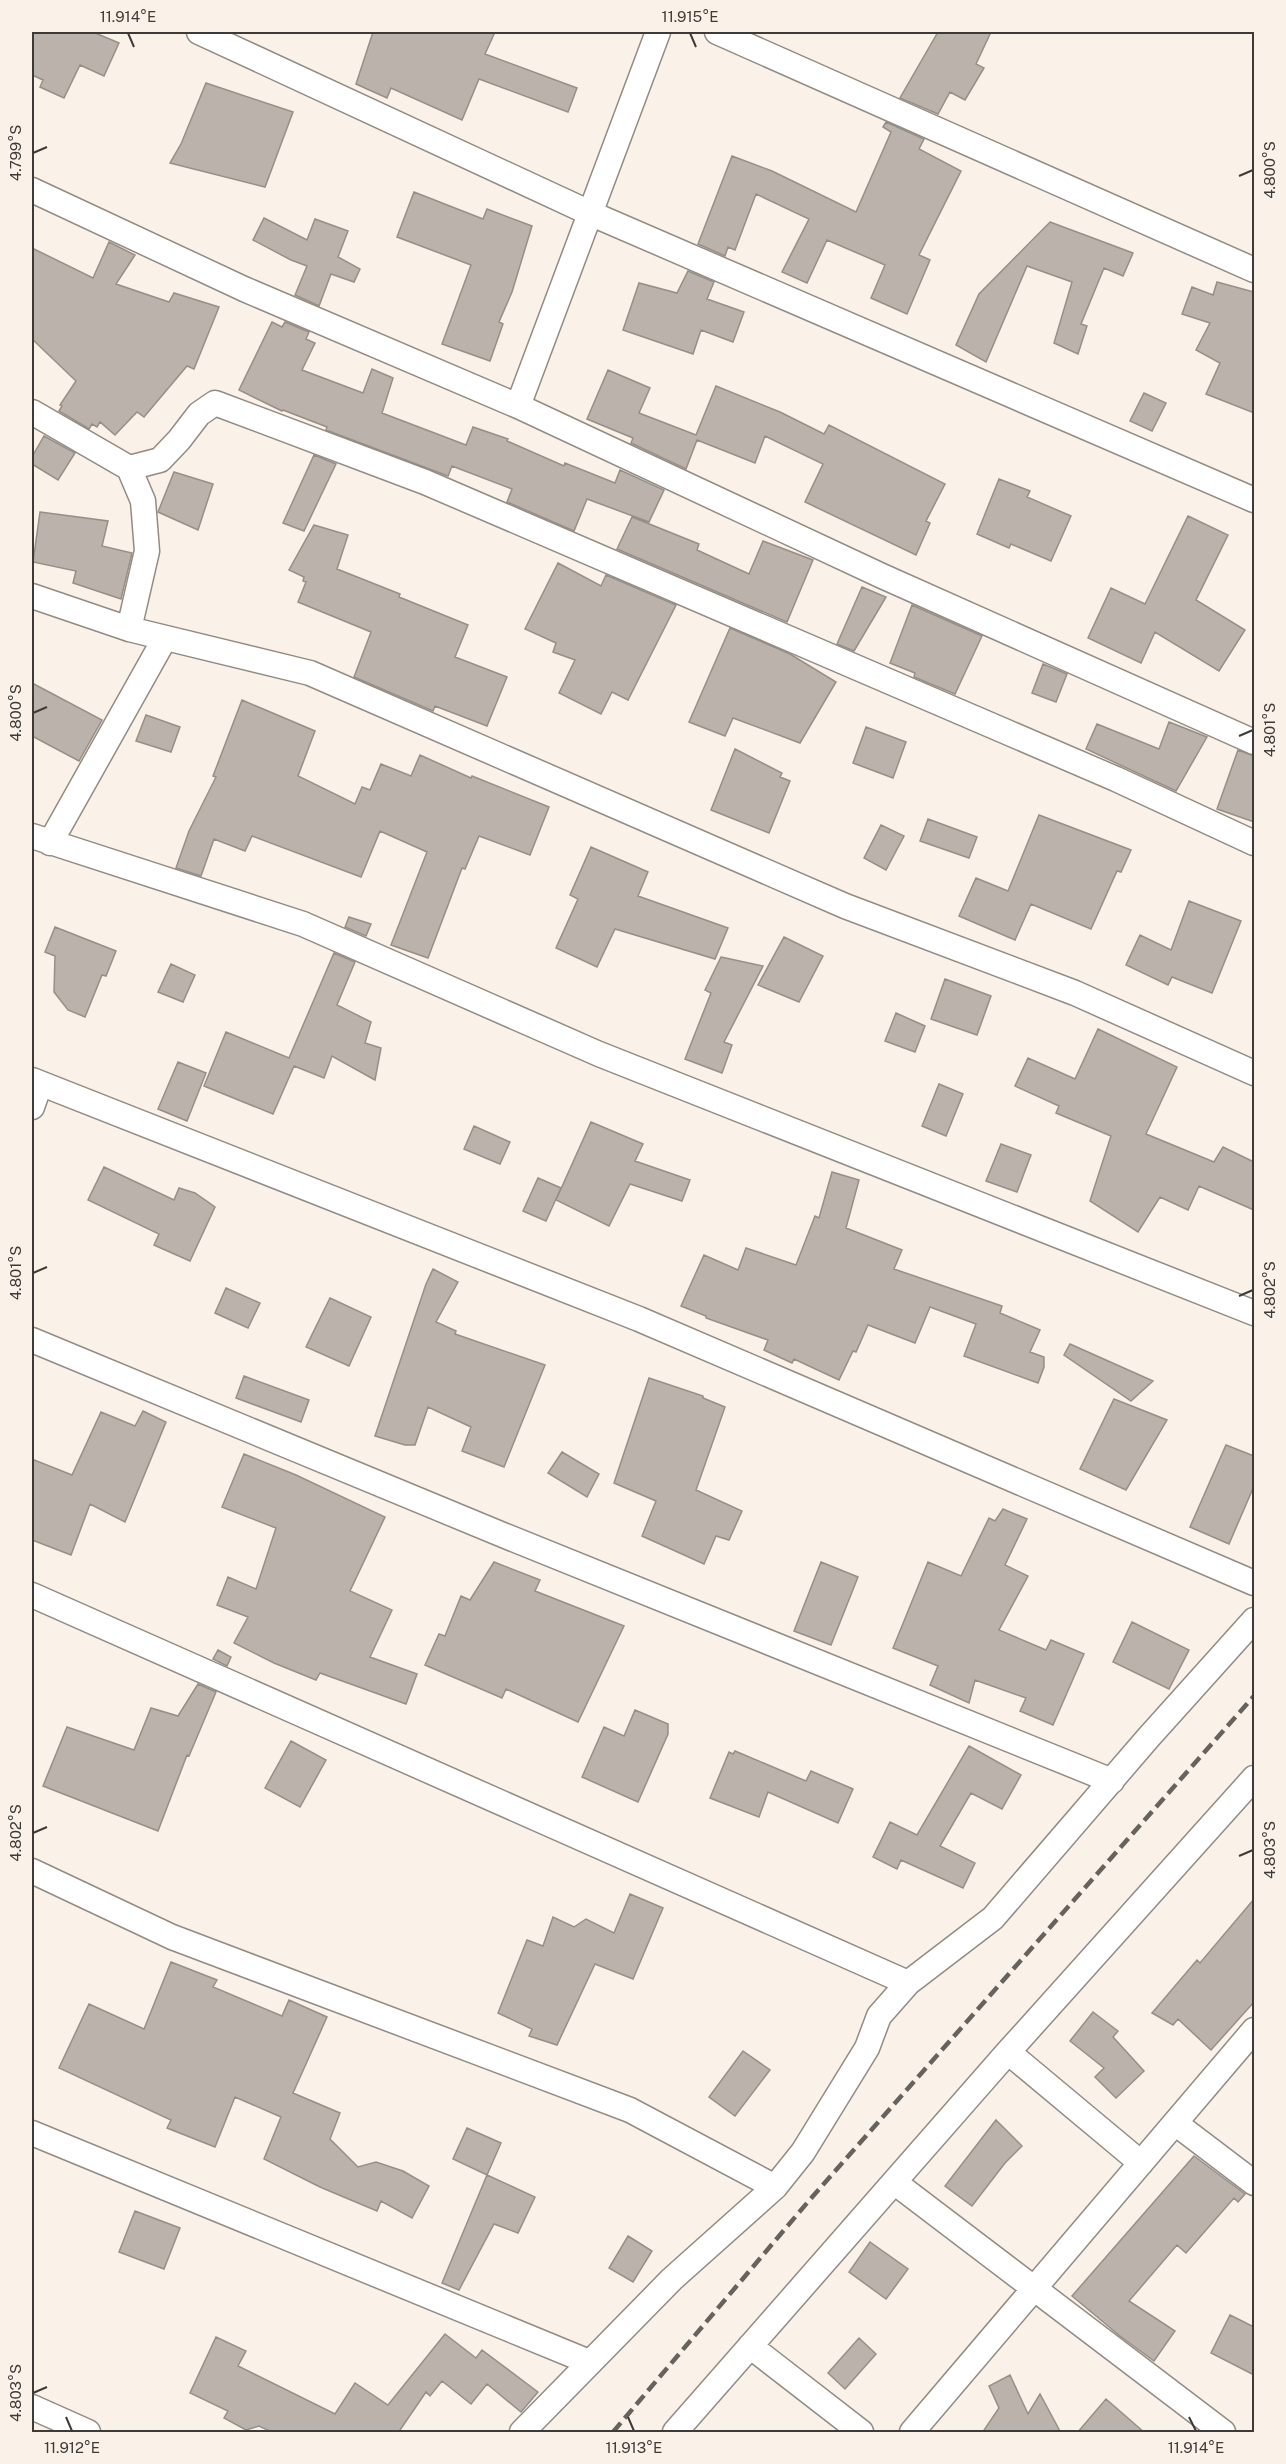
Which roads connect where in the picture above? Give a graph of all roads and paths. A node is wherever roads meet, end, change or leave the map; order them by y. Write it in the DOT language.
graph roads {
  1 [pos="199,32"];
  2 [pos="658,32"];
  3 [pos="717,32"];
  4 [pos="32,190"];
  5 [pos="592,214"];
  6 [pos="1254,270"];
  7 [pos="518,406"];
  8 [pos="32,411"];
  9 [pos="129,468"];
  10 [pos="1254,500"];
  11 [pos="32,596"];
  12 [pos="129,629"];
  13 [pos="165,638"];
  14 [pos="1254,742"];
  15 [pos="41,839"];
  16 [pos="1254,843"];
  17 [pos="1254,1073"];
  18 [pos="36,1082"];
  19 [pos="32,1107"];
  20 [pos="1254,1312"];
  21 [pos="32,1340"];
  22 [pos="1254,1583"];
  23 [pos="32,1595"];
  24 [pos="1254,1620"];
  25 [pos="1254,1778"];
  26 [pos="1112,1781"];
  27 [pos="32,1871"];
  28 [pos="908,1983"];
  29 [pos="1254,2030"];
  30 [pos="1008,2052"];
  31 [pos="1175,2123"];
  32 [pos="32,2133"];
  33 [pos="1141,2163"];
  34 [pos="894,2182"];
  35 [pos="1254,2183"];
  36 [pos="775,2187"];
  37 [pos="1035,2290"];
  38 [pos="750,2346"];
  39 [pos="589,2362"];
  40 [pos="32,2407"];
  41 [pos="88,2433"];
  42 [pos="522,2433"];
  43 [pos="675,2433"];
  44 [pos="861,2433"];
  45 [pos="912,2433"];
  46 [pos="1223,2433"];
  1 -- 5 [label="street"];
  2 -- 5 [label="street"];
  3 -- 6 [label="street"];
  4 -- 7 [label="street"];
  5 -- 7 [label="street"];
  5 -- 10 [label="street"];
  7 -- 14 [label="street"];
  8 -- 9 [label="street"];
  9 -- 12 [label="street"];
  9 -- 16 [label="street"];
  11 -- 12 [label="street"];
  12 -- 13 [label="street"];
  13 -- 15 [label="street"];
  13 -- 17 [label="street"];
  15 -- 20 [label="street"];
  18 -- 19 [label="street"];
  18 -- 22 [label="street"];
  21 -- 26 [label="street"];
  23 -- 28 [label="street"];
  24 -- 26 [label="street"];
  25 -- 30 [label="street"];
  26 -- 28 [label="street"];
  27 -- 36 [label="street"];
  28 -- 36 [label="street"];
  29 -- 31 [label="street"];
  30 -- 33 [label="street"];
  30 -- 34 [label="street"];
  31 -- 33 [label="street"];
  31 -- 35 [label="street"];
  32 -- 39 [label="street"];
  33 -- 37 [label="street"];
  34 -- 37 [label="street"];
  34 -- 38 [label="street"];
  36 -- 39 [label="street"];
  37 -- 45 [label="street"];
  37 -- 46 [label="street"];
  38 -- 43 [label="street"];
  38 -- 44 [label="street"];
  39 -- 42 [label="street"];
  40 -- 41 [label="street"];
}
